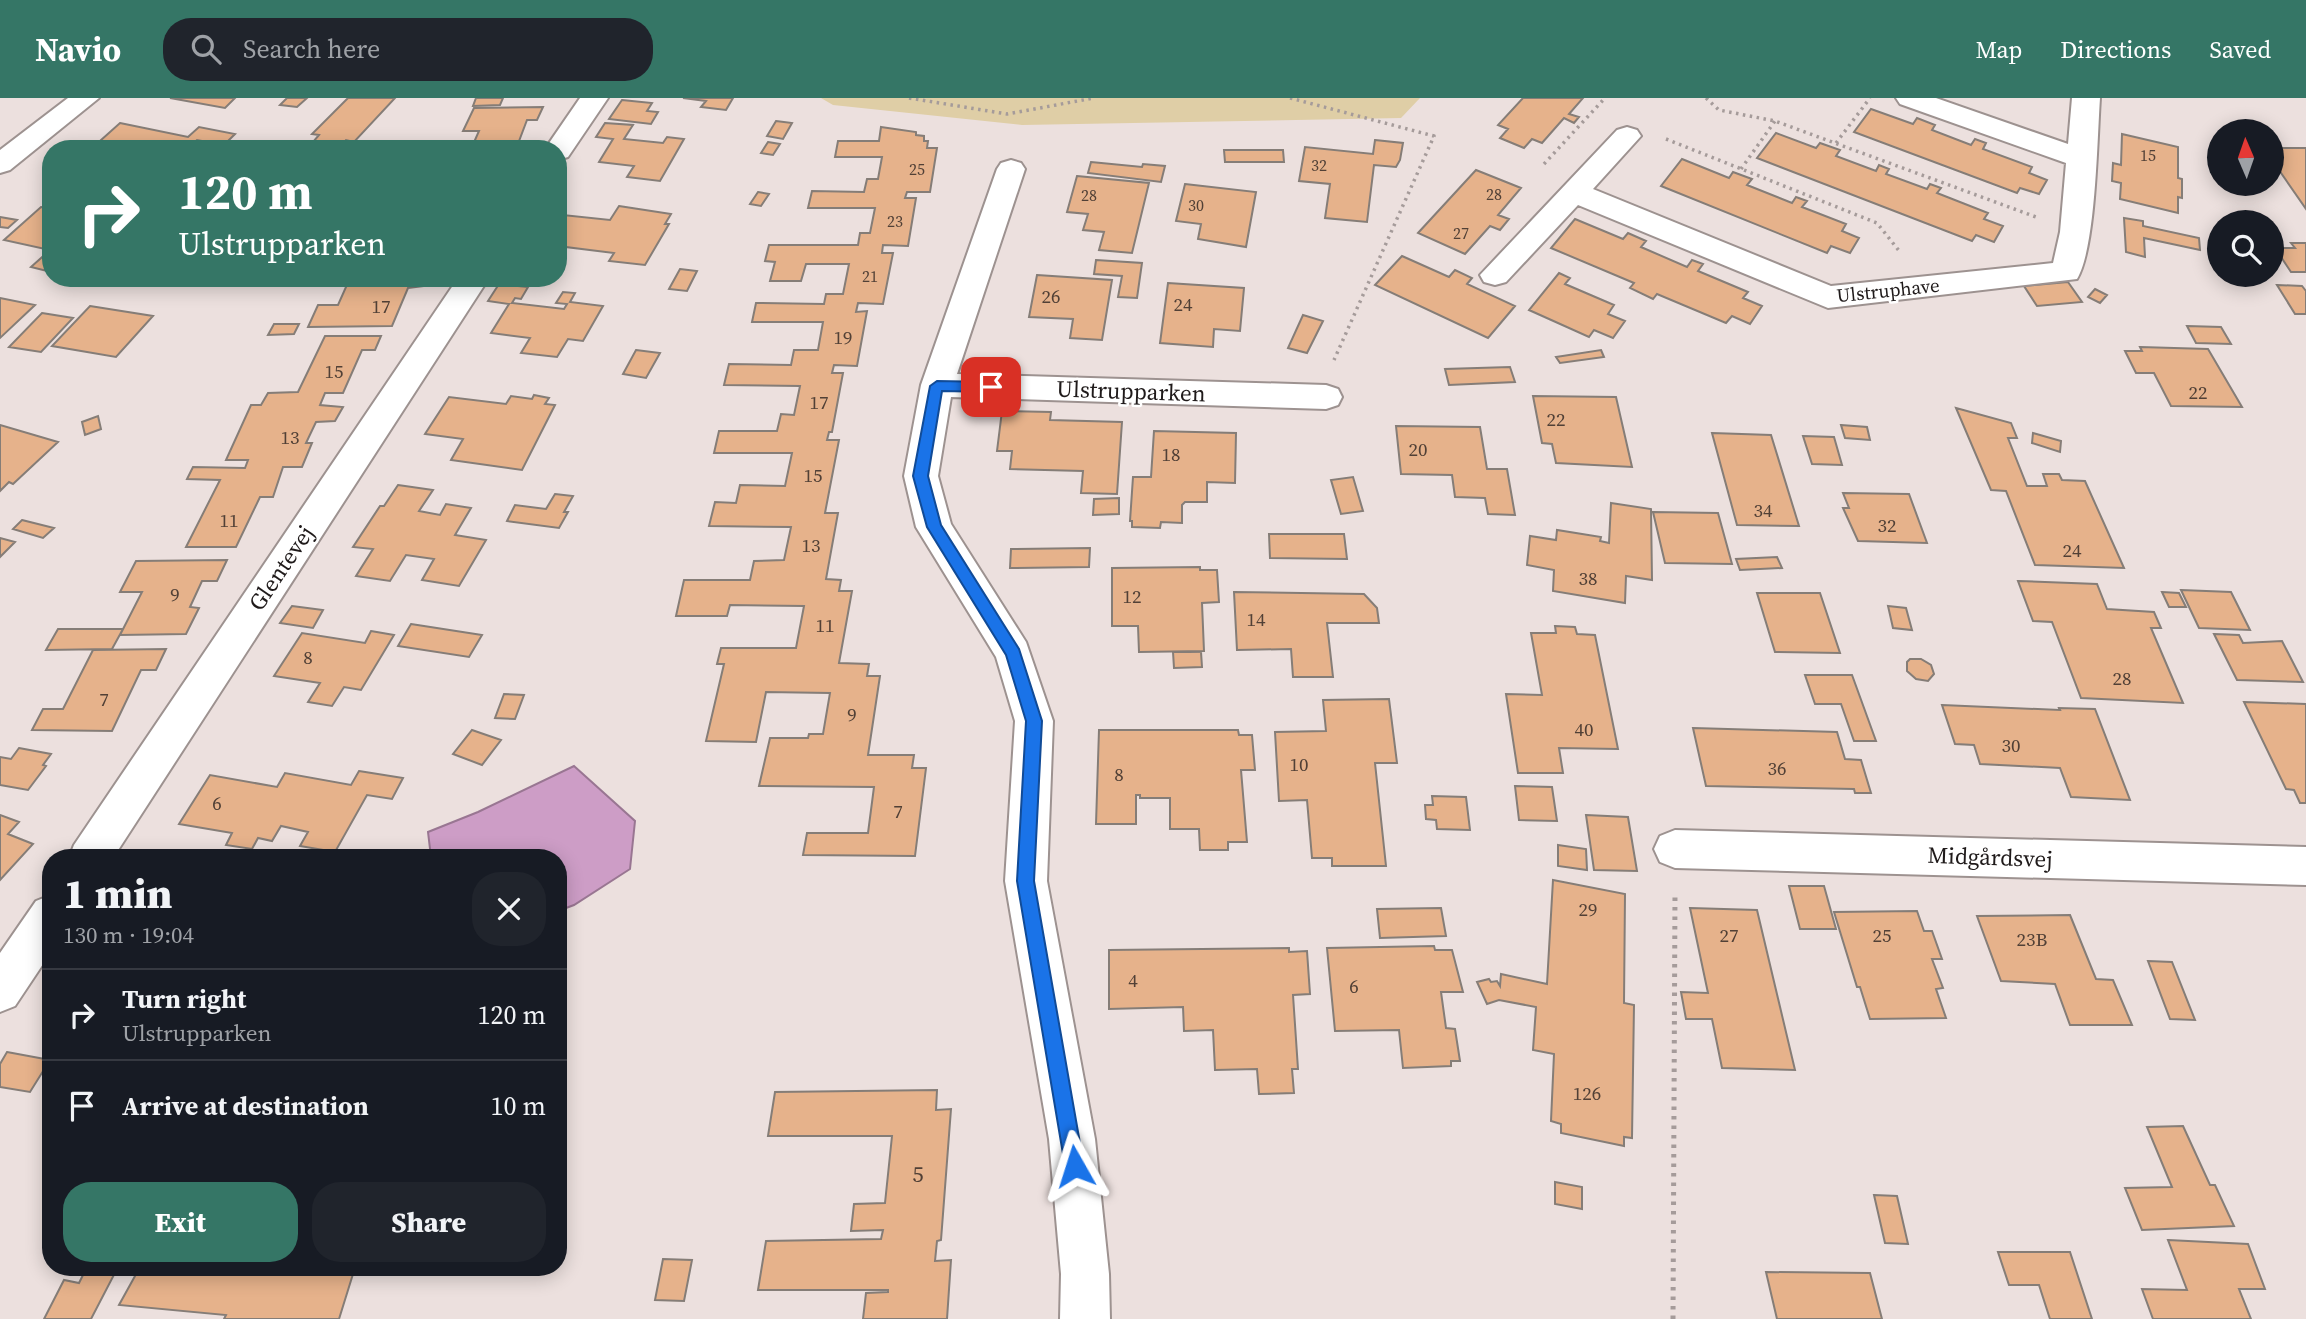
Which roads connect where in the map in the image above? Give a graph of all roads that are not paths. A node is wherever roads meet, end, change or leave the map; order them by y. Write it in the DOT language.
graph roads {
  1 [pos="85,98"];
  2 [pos="594,98"];
  3 [pos="1910,98"];
  4 [pos="2086,98"];
  5 [pos="1627,136"];
  6 [pos="565,140"];
  7 [pos="2081,158"];
  8 [pos="0,164"];
  9 [pos="1011,169"];
  10 [pos="1574,192"];
  11 [pos="1495,275"];
  12 [pos="468,287"];
  13 [pos="937,386"];
  14 [pos="1322,397"];
  15 [pos="95,849"];
  16 [pos="1675,849"];
  17 [pos="2306,866"];
  18 [pos="42,928"];
  19 [pos="0,991"];
  20 [pos="1085,1319"];
  1 -- 8 [label="street"];
  2 -- 6 [label="street"];
  3 -- 7 [label="street"];
  4 -- 7 [label="street, Ulstruphave"];
  5 -- 10 [label="street"];
  7 -- 10 [label="street, Ulstruphave"];
  9 -- 13 [label="street"];
  10 -- 11 [label="street"];
  12 -- 15 [label="street, Glentevej"];
  13 -- 14 [label="street, Ulstrupparken"];
  13 -- 20 [label="street"];
  16 -- 17 [label="street, Midgårdsvej"];
  18 -- 19 [label="street"];
}
